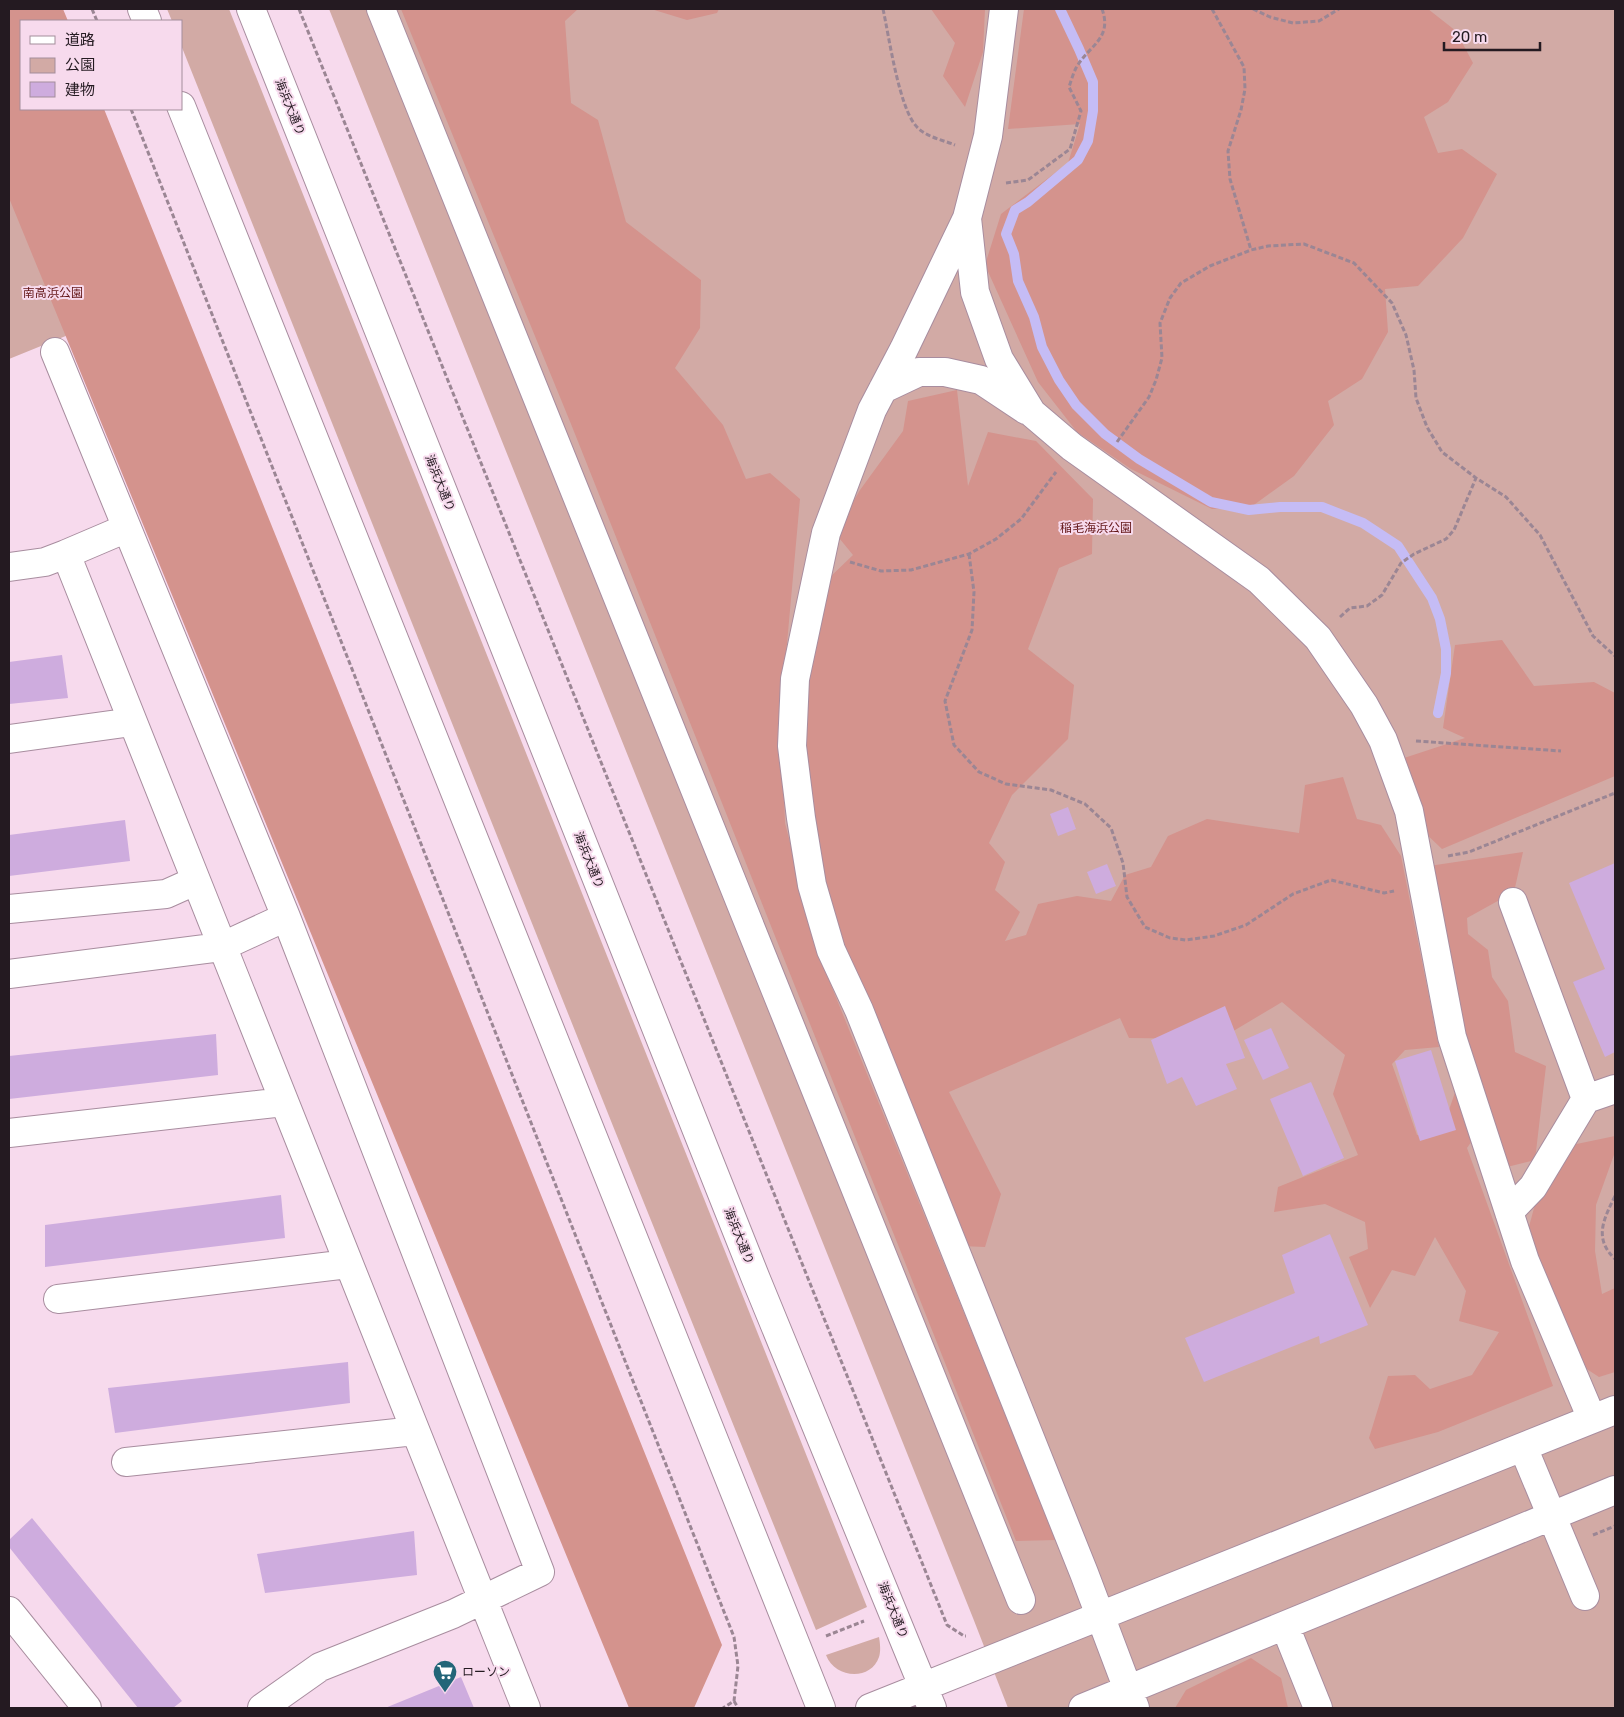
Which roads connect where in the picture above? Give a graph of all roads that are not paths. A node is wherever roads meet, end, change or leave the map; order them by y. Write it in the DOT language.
graph roads {
  1 [pos="251,9"];
  2 [pos="382,9"];
  3 [pos="1004,9"];
  4 [pos="182,109"];
  5 [pos="967,218"];
  6 [pos="55,352"];
  7 [pos="882,389"];
  8 [pos="1032,413"];
  9 [pos="127,528"];
  10 [pos="66,554"];
  11 [pos="9,567"];
  12 [pos="132,722"];
  13 [pos="9,738"];
  14 [pos="195,880"];
  15 [pos="1514,902"];
  16 [pos="9,909"];
  17 [pos="286,917"];
  18 [pos="221,947"];
  19 [pos="9,974"];
  20 [pos="1615,1088"];
  21 [pos="1586,1099"];
  22 [pos="284,1102"];
  23 [pos="9,1133"];
  24 [pos="1509,1212"];
  25 [pos="348,1264"];
  26 [pos="58,1298"];
  27 [pos="1604,1415"];
  28 [pos="415,1431"];
  29 [pos="1522,1447"];
  30 [pos="126,1462"];
  31 [pos="1615,1490"];
  32 [pos="1551,1516"];
  33 [pos="1585,1596"];
  34 [pos="482,1600"];
  35 [pos="1021,1600"];
  36 [pos="9,1611"];
  37 [pos="1100,1616"];
  38 [pos="1285,1626"];
  39 [pos="928,1697"];
  40 [pos="1132,1699"];
  41 [pos="88,1708"];
  42 [pos="262,1708"];
  43 [pos="526,1708"];
  44 [pos="821,1708"];
  45 [pos="870,1708"];
  46 [pos="1083,1708"];
  47 [pos="1318,1708"];
  1 -- 39 [label="street, 海浜大通り"];
  2 -- 35 [label="street"];
  3 -- 5 [label="street"];
  4 -- 44 [label="street"];
  5 -- 7 [label="street"];
  5 -- 8 [label="street"];
  6 -- 9 [label="street"];
  7 -- 8 [label="street"];
  7 -- 37 [label="street"];
  8 -- 24 [label="street"];
  9 -- 10 [label="street"];
  9 -- 17 [label="street"];
  10 -- 11 [label="street"];
  10 -- 12 [label="street"];
  12 -- 13 [label="street"];
  12 -- 14 [label="street"];
  14 -- 16 [label="street"];
  14 -- 18 [label="street"];
  15 -- 21 [label="street"];
  17 -- 18 [label="street"];
  17 -- 34 [label="street"];
  18 -- 19 [label="street"];
  18 -- 22 [label="street"];
  20 -- 21 [label="street"];
  21 -- 24 [label="street"];
  22 -- 23 [label="street"];
  22 -- 25 [label="street"];
  24 -- 27 [label="street"];
  25 -- 26 [label="street"];
  25 -- 28 [label="street"];
  27 -- 29 [label="street"];
  28 -- 30 [label="street"];
  28 -- 34 [label="street"];
  29 -- 32 [label="street"];
  29 -- 37 [label="street"];
  31 -- 32 [label="street"];
  32 -- 33 [label="street"];
  32 -- 38 [label="street"];
  34 -- 42 [label="street"];
  34 -- 43 [label="street"];
  36 -- 41 [label="street"];
  37 -- 39 [label="street"];
  37 -- 40 [label="street"];
  38 -- 40 [label="street"];
  38 -- 47 [label="street"];
  39 -- 45 [label="street"];
  40 -- 46 [label="street"];
}
